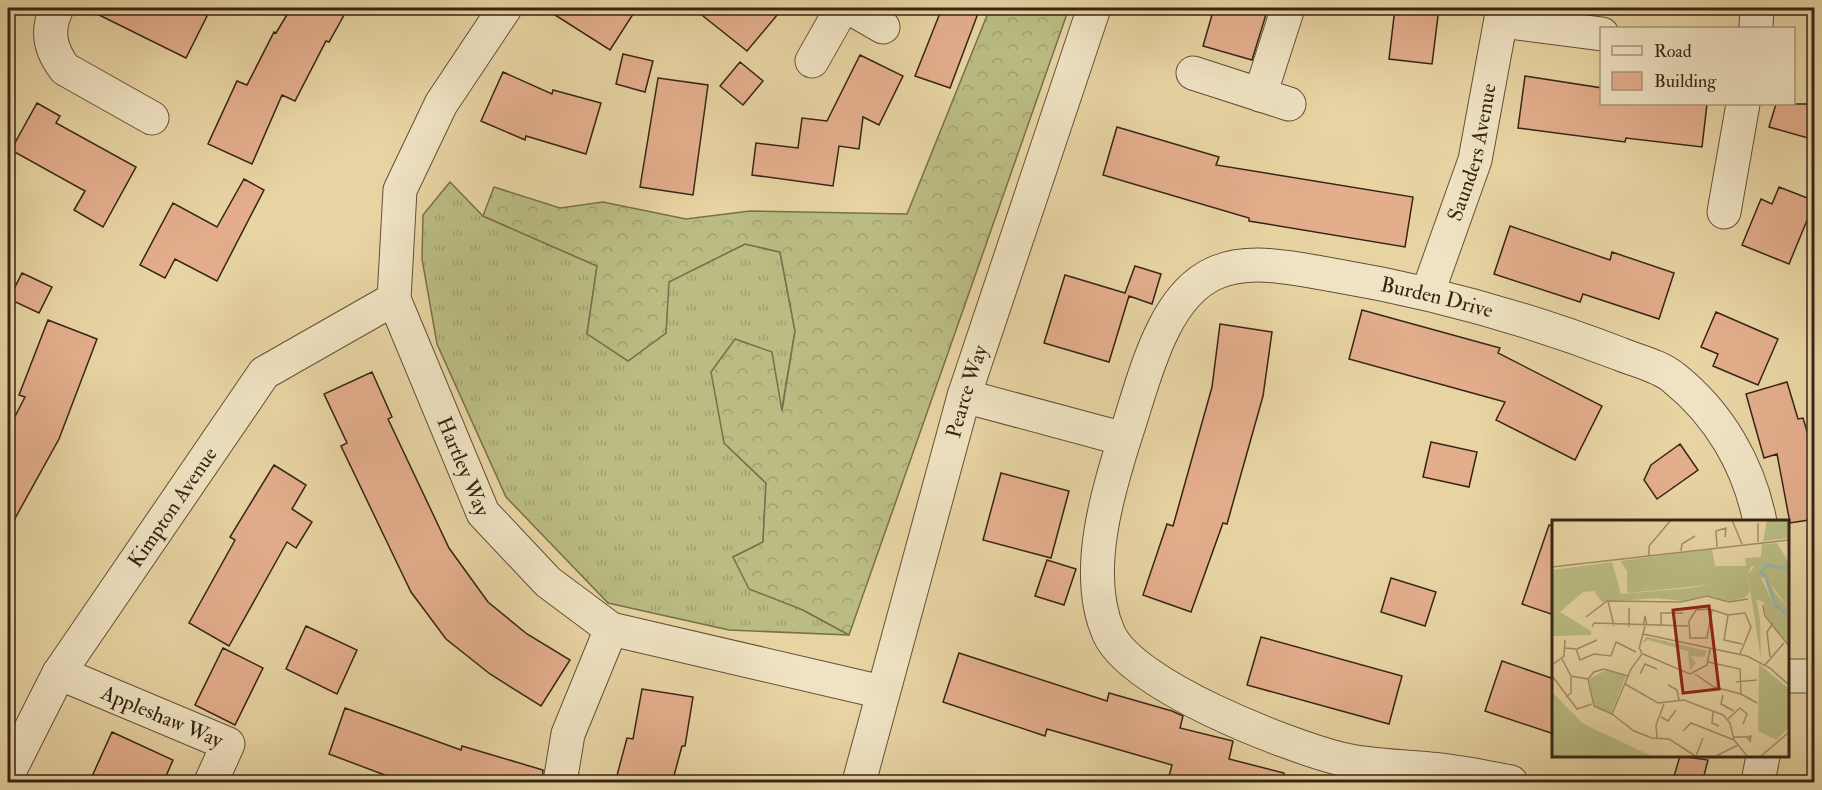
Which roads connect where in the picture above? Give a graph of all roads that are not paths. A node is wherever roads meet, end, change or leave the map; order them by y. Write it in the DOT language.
graph roads {
  1 [pos="57,8"];
  2 [pos="505,8"];
  3 [pos="842,8"];
  4 [pos="850,8"];
  5 [pos="1094,8"];
  6 [pos="1288,8"];
  7 [pos="1757,8"];
  8 [pos="1502,14"];
  9 [pos="883,27"];
  10 [pos="1756,27"];
  11 [pos="1600,34"];
  12 [pos="812,61"];
  13 [pos="1193,73"];
  14 [pos="1743,105"];
  15 [pos="152,118"];
  16 [pos="1724,212"];
  17 [pos="1428,292"];
  18 [pos="394,300"];
  19 [pos="964,396"];
  20 [pos="1124,439"];
  21 [pos="1760,520"];
  22 [pos="611,629"];
  23 [pos="59,673"];
  24 [pos="1789,676"];
  25 [pos="1815,676"];
  26 [pos="882,692"];
  27 [pos="1763,757"];
  28 [pos="8,774"];
  29 [pos="210,783"];
  30 [pos="560,783"];
  31 [pos="859,783"];
  32 [pos="1511,783"];
  33 [pos="1758,783"];
  1 -- 15 [label="street"];
  2 -- 18 [label="street, Hartley Way"];
  3 -- 12 [label="street"];
  4 -- 9 [label="street"];
  5 -- 19 [label="street, Pearce Way"];
  6 -- 13 [label="street"];
  7 -- 10 [label="street"];
  8 -- 11 [label="street"];
  8 -- 17 [label="street, Saunders Avenue"];
  14 -- 16 [label="street"];
  17 -- 20 [label="street, Burden Drive"];
  17 -- 21 [label="street, Burden Drive"];
  18 -- 22 [label="street, Hartley Way"];
  18 -- 23 [label="street, Kimpton Avenue"];
  19 -- 20 [label="street"];
  19 -- 26 [label="street, Pearce Way"];
  20 -- 32 [label="street, Burden Drive"];
  22 -- 26 [label="street, Hartley Way"];
  22 -- 30 [label="street"];
  23 -- 28 [label="street, Kimpton Avenue"];
  23 -- 29 [label="street, Appleshaw Way"];
  24 -- 25 [label="street"];
  26 -- 31 [label="street, Pearce Way"];
  27 -- 33 [label="street"];
}
